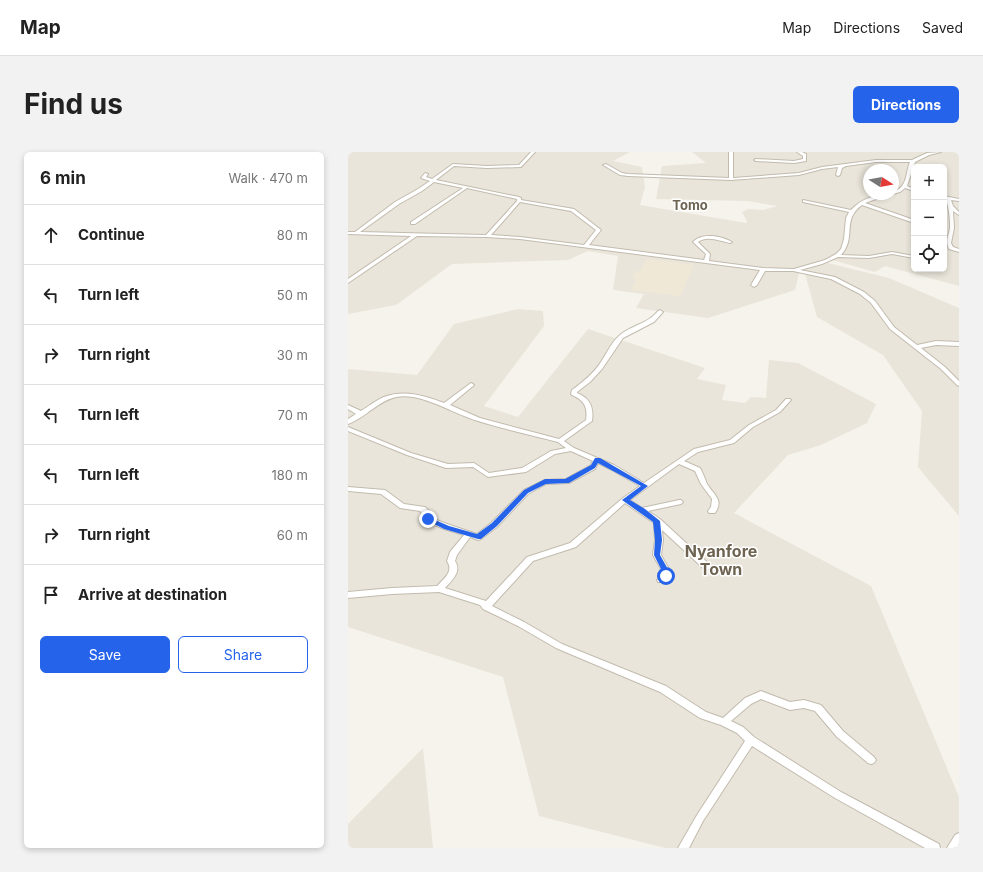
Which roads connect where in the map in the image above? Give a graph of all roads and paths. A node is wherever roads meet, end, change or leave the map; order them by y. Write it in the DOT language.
graph roads {
  1 [pos="533,152"];
  2 [pos="549,152"];
  3 [pos="731,152"];
  4 [pos="799,152"];
  5 [pos="939,152"];
  6 [pos="555,153"];
  7 [pos="756,160"];
  8 [pos="913,161"];
  9 [pos="606,165"];
  10 [pos="844,166"];
  11 [pos="765,171"];
  12 [pos="426,174"];
  13 [pos="838,175"];
  14 [pos="762,176"];
  15 [pos="731,179"];
  16 [pos="433,180"];
  17 [pos="905,187"];
  18 [pos="465,188"];
  19 [pos="911,189"];
  20 [pos="899,192"];
  21 [pos="947,198"];
  22 [pos="870,200"];
  23 [pos="947,200"];
  24 [pos="959,200"];
  25 [pos="805,201"];
  26 [pos="519,202"];
  27 [pos="861,203"];
  28 [pos="951,207"];
  29 [pos="852,211"];
  30 [pos="959,214"];
  31 [pos="911,221"];
  32 [pos="414,223"];
  33 [pos="947,231"];
  34 [pos="952,232"];
  35 [pos="348,233"];
  36 [pos="356,233"];
  37 [pos="415,235"];
  38 [pos="487,236"];
  39 [pos="730,242"];
  40 [pos="586,246"];
  41 [pos="959,251"];
  42 [pos="838,256"];
  43 [pos="911,257"];
  44 [pos="706,262"];
  45 [pos="763,269"];
  46 [pos="793,270"];
  47 [pos="348,274"];
  48 [pos="356,276"];
  49 [pos="348,281"];
  50 [pos="754,285"];
  51 [pos="660,312"];
  52 [pos="959,344"];
  53 [pos="917,347"];
  54 [pos="959,384"];
  55 [pos="470,385"];
  56 [pos="788,400"];
  57 [pos="445,406"];
  58 [pos="348,407"];
  59 [pos="361,414"];
  60 [pos="348,422"];
  61 [pos="348,429"];
  62 [pos="560,441"];
  63 [pos="572,449"];
  64 [pos="597,460"];
  65 [pos="679,461"];
  66 [pos="645,486"];
  67 [pos="348,489"];
  68 [pos="626,500"];
  69 [pos="679,502"];
  70 [pos="643,510"];
  71 [pos="712,511"];
  72 [pos="657,521"];
  73 [pos="469,534"];
  74 [pos="707,568"];
  75 [pos="661,580"];
  76 [pos="439,589"];
  77 [pos="348,595"];
  78 [pos="486,607"];
  79 [pos="724,722"];
  80 [pos="751,740"];
  81 [pos="871,760"];
  82 [pos="959,838"];
  83 [pos="683,848"];
  84 [pos="935,848"];
  85 [pos="952,848"];
  1 -- 16 [label="street"];
  2 -- 6 [label="street"];
  3 -- 15 [label="street"];
  4 -- 7 [label="street"];
  5 -- 8 [label="street"];
  8 -- 10 [label="street"];
  8 -- 17 [label="street"];
  9 -- 15 [label="street"];
  10 -- 13 [label="street"];
  10 -- 14 [label="street"];
  11 -- 14 [label="street"];
  12 -- 16 [label="street"];
  14 -- 15 [label="street"];
  16 -- 18 [label="street"];
  16 -- 36 [label="street"];
  17 -- 19 [label="street"];
  17 -- 20 [label="street"];
  18 -- 26 [label="street"];
  18 -- 32 [label="street"];
  21 -- 24 [label="street"];
  22 -- 27 [label="street"];
  23 -- 28 [label="street"];
  25 -- 29 [label="street"];
  26 -- 38 [label="street"];
  26 -- 40 [label="street"];
  27 -- 29 [label="street"];
  27 -- 31 [label="street"];
  28 -- 30 [label="street"];
  28 -- 34 [label="street"];
  29 -- 42 [label="street"];
  33 -- 34 [label="street"];
  34 -- 41 [label="street"];
  35 -- 36 [label="street"];
  36 -- 37 [label="street"];
  37 -- 38 [label="street"];
  37 -- 48 [label="street"];
  38 -- 40 [label="street"];
  39 -- 44 [label="street"];
  40 -- 44 [label="street"];
  42 -- 43 [label="street"];
  42 -- 46 [label="street"];
  44 -- 45 [label="street"];
  45 -- 46 [label="street"];
  45 -- 50 [label="street"];
  46 -- 53 [label="street"];
  47 -- 48 [label="street"];
  48 -- 49 [label="street"];
  51 -- 62 [label="street"];
  52 -- 53 [label="street"];
  53 -- 54 [label="street"];
  55 -- 57 [label="street"];
  56 -- 65 [label="street"];
  57 -- 59 [label="street"];
  57 -- 62 [label="street"];
  58 -- 59 [label="street"];
  59 -- 60 [label="street"];
  61 -- 63 [label="street"];
  62 -- 63 [label="street"];
  63 -- 64 [label="street"];
  64 -- 66 [label="street"];
  64 -- 73 [label="street"];
  65 -- 66 [label="street"];
  65 -- 71 [label="street"];
  66 -- 68 [label="street"];
  67 -- 73 [label="street"];
  68 -- 70 [label="street"];
  68 -- 78 [label="street"];
  69 -- 70 [label="street"];
  70 -- 72 [label="street"];
  72 -- 74 [label="street"];
  72 -- 75 [label="street"];
  73 -- 76 [label="street"];
  76 -- 77 [label="street"];
  76 -- 78 [label="street"];
  78 -- 79 [label="street"];
  79 -- 80 [label="street"];
  79 -- 81 [label="street"];
  80 -- 83 [label="street"];
  80 -- 84 [label="street"];
  82 -- 85 [label="street"];
}
